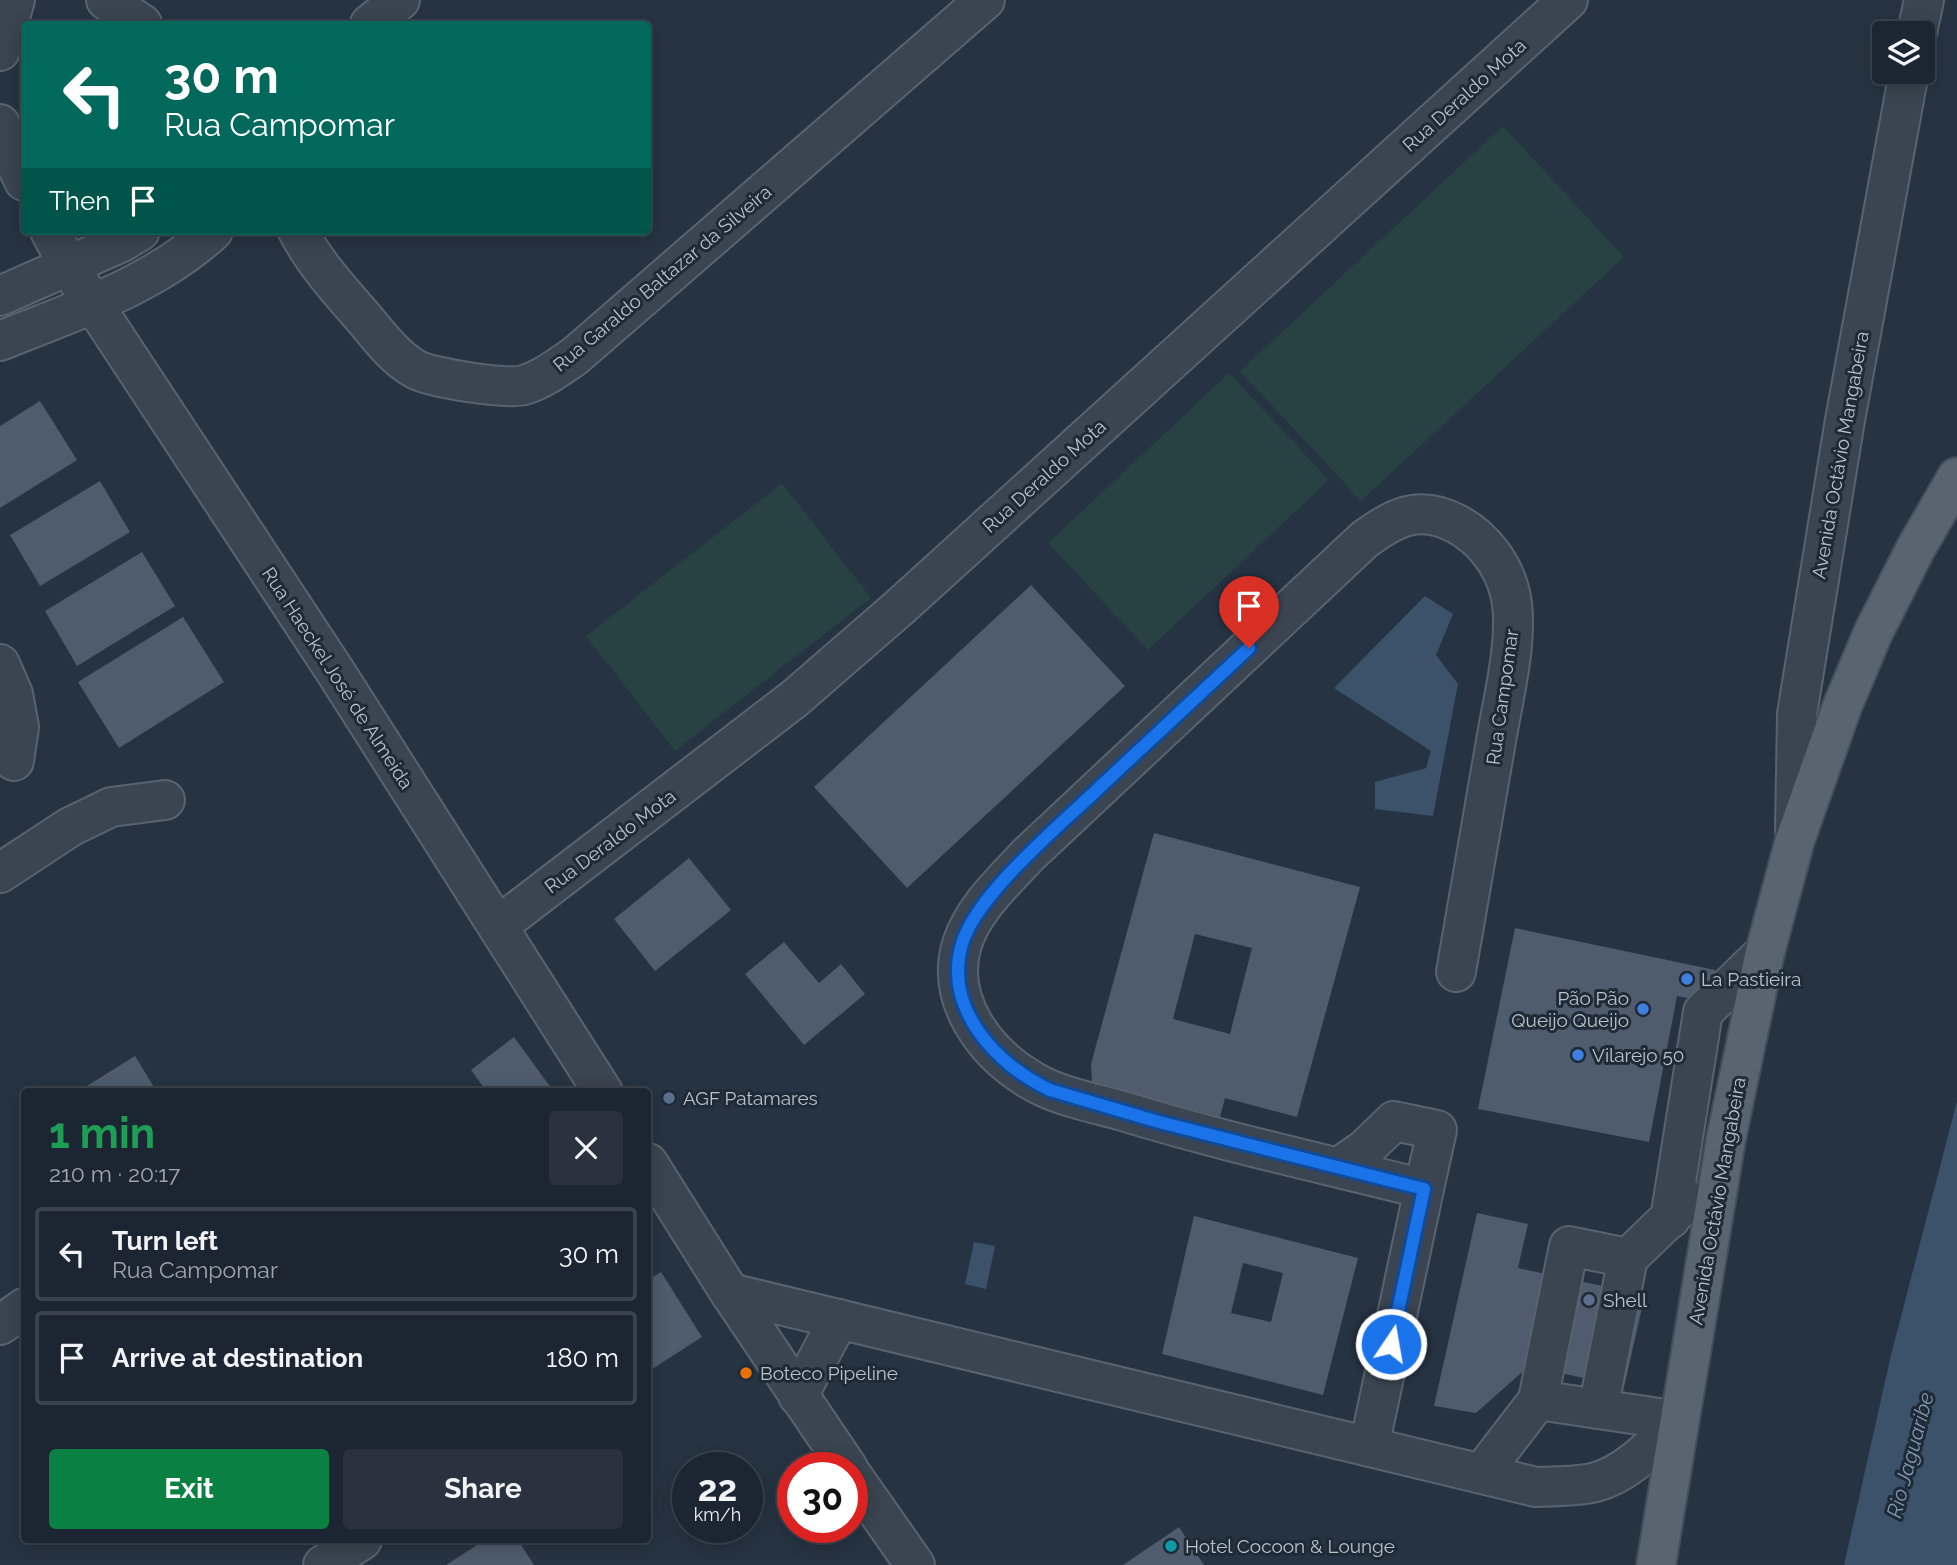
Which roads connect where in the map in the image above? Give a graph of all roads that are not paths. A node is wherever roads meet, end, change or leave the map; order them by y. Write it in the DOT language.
graph roads {
  1 [pos="15,0"];
  2 [pos="106,0"];
  3 [pos="400,0"];
  4 [pos="985,0"];
  5 [pos="1568,0"];
  6 [pos="1924,0"];
  7 [pos="138,21"];
  8 [pos="374,21"];
  9 [pos="1920,21"];
  10 [pos="0,51"];
  11 [pos="1907,84"];
  12 [pos="0,124"];
  13 [pos="21,175"];
  14 [pos="52,235"];
  15 [pos="133,235"];
  16 [pos="209,235"];
  17 [pos="300,235"];
  18 [pos="69,267"];
  19 [pos="0,296"];
  20 [pos="93,303"];
  21 [pos="0,341"];
  22 [pos="1957,477"];
  23 [pos="0,664"];
  24 [pos="14,761"];
  25 [pos="165,800"];
  26 [pos="1795,840"];
  27 [pos="0,873"];
  28 [pos="498,926"];
  29 [pos="1765,952"];
  30 [pos="1456,972"];
  31 [pos="600,1088"];
  32 [pos="1721,1166"];
  33 [pos="1339,1167"];
  34 [pos="651,1168"];
  35 [pos="1424,1189"];
  36 [pos="1670,1219"];
  37 [pos="1628,1258"];
  38 [pos="730,1293"];
  39 [pos="21,1310"];
  40 [pos="839,1319"];
  41 [pos="0,1325"];
  42 [pos="798,1396"];
  43 [pos="1538,1400"];
  44 [pos="1598,1409"];
  45 [pos="1679,1421"];
  46 [pos="1369,1447"];
  47 [pos="837,1452"];
  48 [pos="1482,1473"];
  49 [pos="868,1498"];
  50 [pos="357,1543"];
  51 [pos="323,1565"];
  52 [pos="915,1565"];
  53 [pos="1656,1565"];
  1 -- 10 [label="street"];
  2 -- 7 [label="street"];
  3 -- 8 [label="street"];
  4 -- 17 [label="street, Rua Garaldo Baltazar da Silveira"];
  5 -- 28 [label="street, Rua Deraldo Mota"];
  6 -- 9 [label="street"];
  11 -- 26 [label="street, Avenida Octávio Mangabeira"];
  12 -- 13 [label="street"];
  14 -- 18 [label="street, Rua Haeckel José de Almeida"];
  15 -- 18 [label="street"];
  16 -- 20 [label="street"];
  18 -- 19 [label="street"];
  18 -- 20 [label="street, Rua Haeckel José de Almeida"];
  20 -- 21 [label="street"];
  20 -- 28 [label="street, Rua Haeckel José de Almeida"];
  22 -- 26 [label="main road, Avenida Octávio Mangabeira"];
  23 -- 24 [label="street"];
  25 -- 27 [label="street"];
  26 -- 29 [label="main road, Avenida Octávio Mangabeira"];
  28 -- 31 [label="street, Rua Haeckel José de Almeida"];
  29 -- 32 [label="main road, Avenida Octávio Mangabeira"];
  29 -- 36 [label="street"];
  30 -- 33 [label="street, Rua Campomar"];
  32 -- 36 [label="street"];
  32 -- 45 [label="main road, Avenida Octávio Mangabeira"];
  33 -- 35 [label="street, Rua Campomar"];
  33 -- 35 [label="street"];
  34 -- 38 [label="street"];
  35 -- 46 [label="street"];
  36 -- 37 [label="street"];
  37 -- 43 [label="street"];
  37 -- 44 [label="street"];
  38 -- 40 [label="street"];
  38 -- 42 [label="street"];
  39 -- 41 [label="street"];
  40 -- 42 [label="street"];
  40 -- 46 [label="street"];
  42 -- 47 [label="street"];
  43 -- 44 [label="street"];
  43 -- 48 [label="street"];
  44 -- 45 [label="street"];
  45 -- 48 [label="street"];
  45 -- 53 [label="main road, Avenida Octávio Mangabeira"];
  46 -- 48 [label="street"];
  49 -- 52 [label="street"];
  50 -- 51 [label="street"];
}
